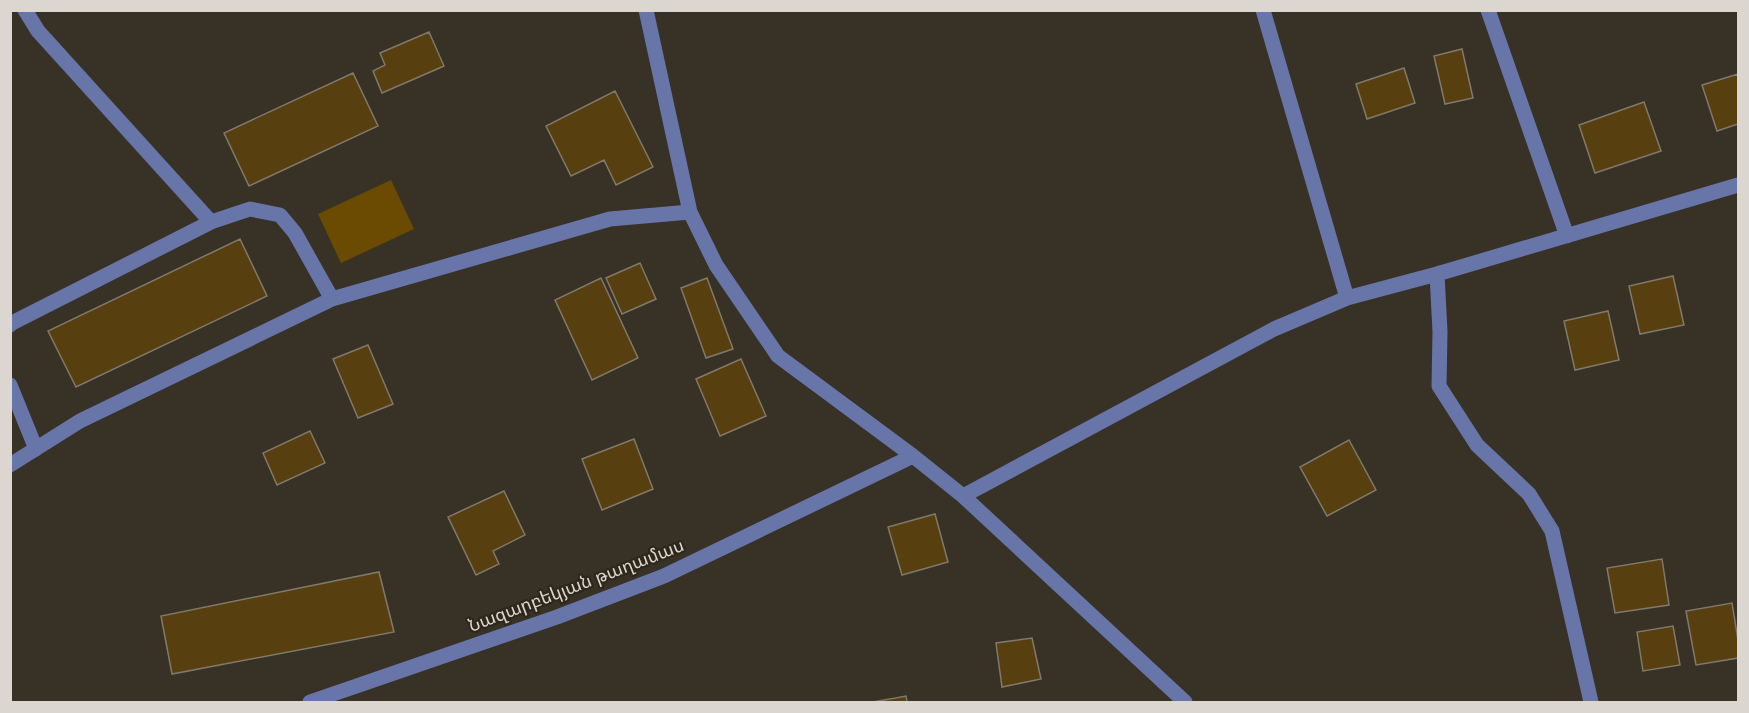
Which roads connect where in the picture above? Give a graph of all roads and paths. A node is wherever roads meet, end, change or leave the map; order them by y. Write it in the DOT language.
graph roads {
  1 [pos="25,10"];
  2 [pos="646,10"];
  3 [pos="1263,10"];
  4 [pos="1488,10"];
  5 [pos="1738,185"];
  6 [pos="690,212"];
  7 [pos="212,222"];
  8 [pos="1567,236"];
  9 [pos="1437,273"];
  10 [pos="332,298"];
  11 [pos="1347,298"];
  12 [pos="10,325"];
  13 [pos="10,386"];
  14 [pos="36,449"];
  15 [pos="914,456"];
  16 [pos="10,465"];
  17 [pos="963,496"];
  18 [pos="310,702"];
  19 [pos="1185,702"];
  20 [pos="1591,702"];
  1 -- 7 [label="street"];
  2 -- 6 [label="street"];
  3 -- 11 [label="street"];
  4 -- 8 [label="street"];
  5 -- 8 [label="street"];
  6 -- 10 [label="street"];
  6 -- 15 [label="street"];
  7 -- 10 [label="street"];
  7 -- 12 [label="street"];
  8 -- 9 [label="street"];
  9 -- 11 [label="street"];
  9 -- 20 [label="street"];
  10 -- 14 [label="street"];
  11 -- 17 [label="street"];
  13 -- 14 [label="street"];
  14 -- 16 [label="street"];
  15 -- 17 [label="street"];
  15 -- 18 [label="street, Նազարբեկյան թաղամաս"];
  17 -- 19 [label="street"];
}
